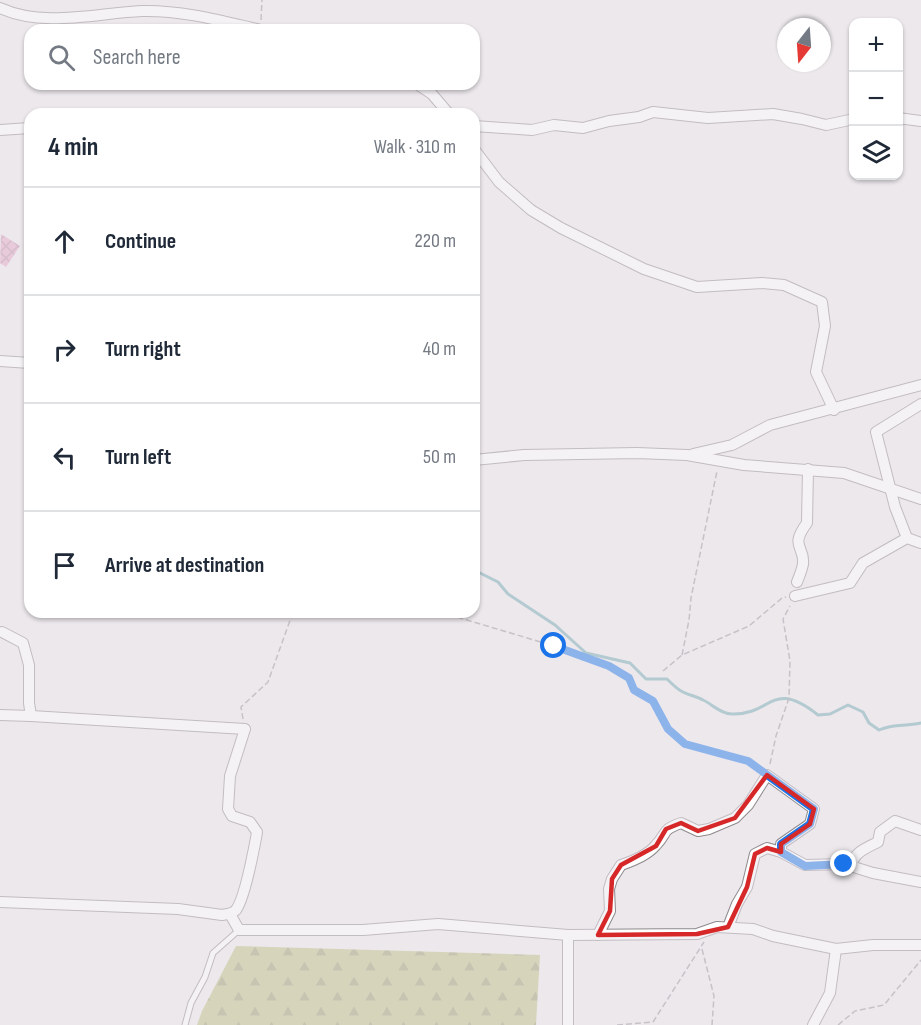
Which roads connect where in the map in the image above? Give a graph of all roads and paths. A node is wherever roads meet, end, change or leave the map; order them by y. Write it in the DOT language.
graph roads {
  1 [pos="262,0"];
  2 [pos="0,8"];
  3 [pos="236,24"];
  4 [pos="260,24"];
  5 [pos="425,90"];
  6 [pos="444,108"];
  7 [pos="903,119"];
  8 [pos="849,120"];
  9 [pos="921,121"];
  10 [pos="480,126"];
  11 [pos="24,128"];
  12 [pos="0,130"];
  13 [pos="480,157"];
  14 [pos="0,361"];
  15 [pos="24,363"];
  16 [pos="921,385"];
  17 [pos="921,404"];
  18 [pos="834,410"];
  19 [pos="687,455"];
  20 [pos="480,459"];
  21 [pos="719,462"];
  22 [pos="808,469"];
  23 [pos="890,488"];
  24 [pos="921,499"];
  25 [pos="907,538"];
  26 [pos="921,543"];
  27 [pos="797,582"];
  28 [pos="795,596"];
  29 [pos="291,618"];
  30 [pos="460,618"];
  31 [pos="2,632"];
  32 [pos="682,655"];
  33 [pos="663,671"];
  34 [pos="0,715"];
  35 [pos="31,716"];
  36 [pos="245,729"];
  37 [pos="767,775"];
  38 [pos="921,830"];
  39 [pos="781,852"];
  40 [pos="851,866"];
  41 [pos="920,881"];
  42 [pos="0,902"];
  43 [pos="230,914"];
  44 [pos="728,927"];
  45 [pos="712,928"];
  46 [pos="239,930"];
  47 [pos="568,935"];
  48 [pos="598,935"];
  49 [pos="921,945"];
  50 [pos="701,948"];
  51 [pos="836,949"];
  52 [pos="921,960"];
  53 [pos="185,1025"];
  54 [pos="568,1025"];
  55 [pos="617,1025"];
  56 [pos="712,1025"];
  57 [pos="813,1025"];
  58 [pos="838,1025"];
  1 -- 4 [label="path"];
  2 -- 3 [label="street"];
  5 -- 6 [label="street"];
  7 -- 9 [label="street"];
  8 -- 10 [label="street"];
  11 -- 12 [label="street"];
  13 -- 18 [label="street"];
  14 -- 15 [label="street"];
  16 -- 18 [label="street"];
  17 -- 23 [label="street"];
  18 -- 19 [label="street"];
  19 -- 20 [label="street"];
  19 -- 21 [label="street"];
  21 -- 22 [label="street"];
  21 -- 32 [label="path"];
  22 -- 23 [label="street"];
  22 -- 27 [label="street"];
  23 -- 24 [label="street"];
  23 -- 25 [label="street"];
  25 -- 26 [label="street"];
  25 -- 28 [label="street"];
  28 -- 32 [label="path"];
  28 -- 37 [label="path"];
  29 -- 36 [label="path"];
  30 -- 37 [label="path"];
  31 -- 35 [label="street"];
  32 -- 33 [label="path"];
  34 -- 35 [label="street"];
  35 -- 36 [label="street"];
  36 -- 43 [label="street"];
  37 -- 39 [label="street"];
  37 -- 48 [label="street"];
  38 -- 40 [label="street"];
  39 -- 40 [label="street"];
  39 -- 44 [label="street"];
  40 -- 41 [label="street"];
  42 -- 43 [label="street"];
  43 -- 46 [label="street"];
  44 -- 45 [label="street"];
  44 -- 51 [label="street"];
  45 -- 48 [label="street"];
  45 -- 50 [label="path"];
  46 -- 47 [label="street"];
  46 -- 53 [label="lane"];
  47 -- 48 [label="street"];
  47 -- 54 [label="street"];
  49 -- 51 [label="street"];
  50 -- 55 [label="path"];
  50 -- 56 [label="path"];
  51 -- 57 [label="street"];
  52 -- 58 [label="path"];
}
